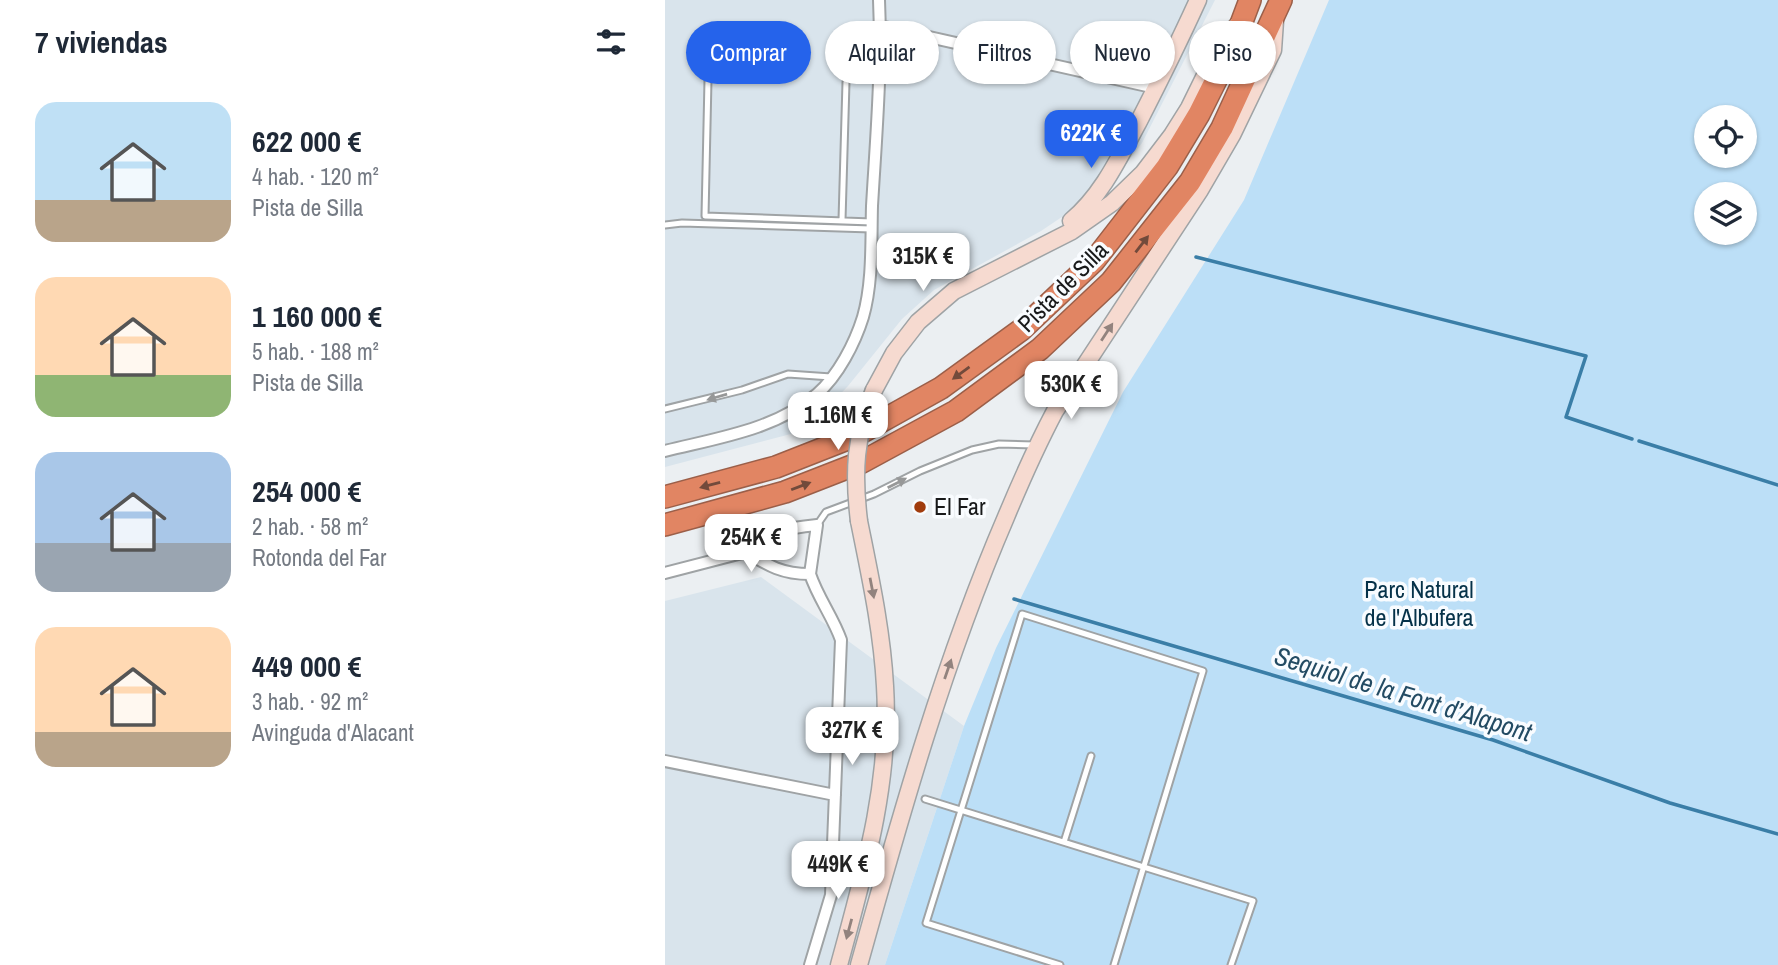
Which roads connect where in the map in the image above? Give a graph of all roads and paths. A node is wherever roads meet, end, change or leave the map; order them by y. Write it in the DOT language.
graph roads {
  1 [pos="879,0"];
  2 [pos="1198,0"];
  3 [pos="1278,8"];
  4 [pos="1247,9"];
  5 [pos="880,21"];
  6 [pos="939,39"];
  7 [pos="708,84"];
  8 [pos="846,84"];
  9 [pos="877,84"];
  10 [pos="1156,88"];
  11 [pos="842,220"];
  12 [pos="665,225"];
  13 [pos="871,226"];
  14 [pos="1026,253"];
  15 [pos="831,377"];
  16 [pos="665,409"];
  17 [pos="1036,446"];
  18 [pos="665,452"];
  19 [pos="665,497"];
  20 [pos="665,524"];
  21 [pos="817,525"];
  22 [pos="746,552"];
  23 [pos="665,573"];
  24 [pos="810,574"];
  25 [pos="1091,756"];
  26 [pos="665,761"];
  27 [pos="835,795"];
  28 [pos="925,799"];
  29 [pos="961,810"];
  30 [pos="1064,842"];
  31 [pos="1143,867"];
  32 [pos="810,965"];
  33 [pos="839,965"];
  34 [pos="859,965"];
  35 [pos="1060,965"];
  36 [pos="1114,965"];
  37 [pos="1231,965"];
  1 -- 5 [label="street"];
  2 -- 10 [label="main road"];
  17 -- 3 [label="main road, one-way"];
  20 -- 3 [label="highway, Pista de Silla, one-way"];
  4 -- 14 [label="main road"];
  4 -- 19 [label="highway, Pista de Silla, one-way"];
  6 -- 10 [label="street"];
  7 -- 11 [label="lane"];
  8 -- 11 [label="lane"];
  9 -- 13 [label="street"];
  10 -- 14 [label="main road"];
  11 -- 13 [label="lane"];
  12 -- 13 [label="lane"];
  13 -- 15 [label="street"];
  14 -- 33 [label="main road, one-way, bridge"];
  15 -- 16 [label="lane, one-way"];
  15 -- 18 [label="street"];
  21 -- 17 [label="lane, one-way"];
  34 -- 17 [label="main road, one-way"];
  21 -- 22 [label="street"];
  21 -- 24 [label="street"];
  22 -- 23 [label="street"];
  22 -- 24 [label="street"];
  24 -- 27 [label="street"];
  25 -- 30 [label="lane"];
  26 -- 27 [label="street"];
  27 -- 32 [label="street"];
  28 -- 29 [label="lane"];
  29 -- 30 [label="lane"];
  29 -- 31 [label="lane"];
  29 -- 35 [label="lane"];
  30 -- 31 [label="lane"];
  31 -- 36 [label="lane"];
  31 -- 37 [label="lane"];
}
